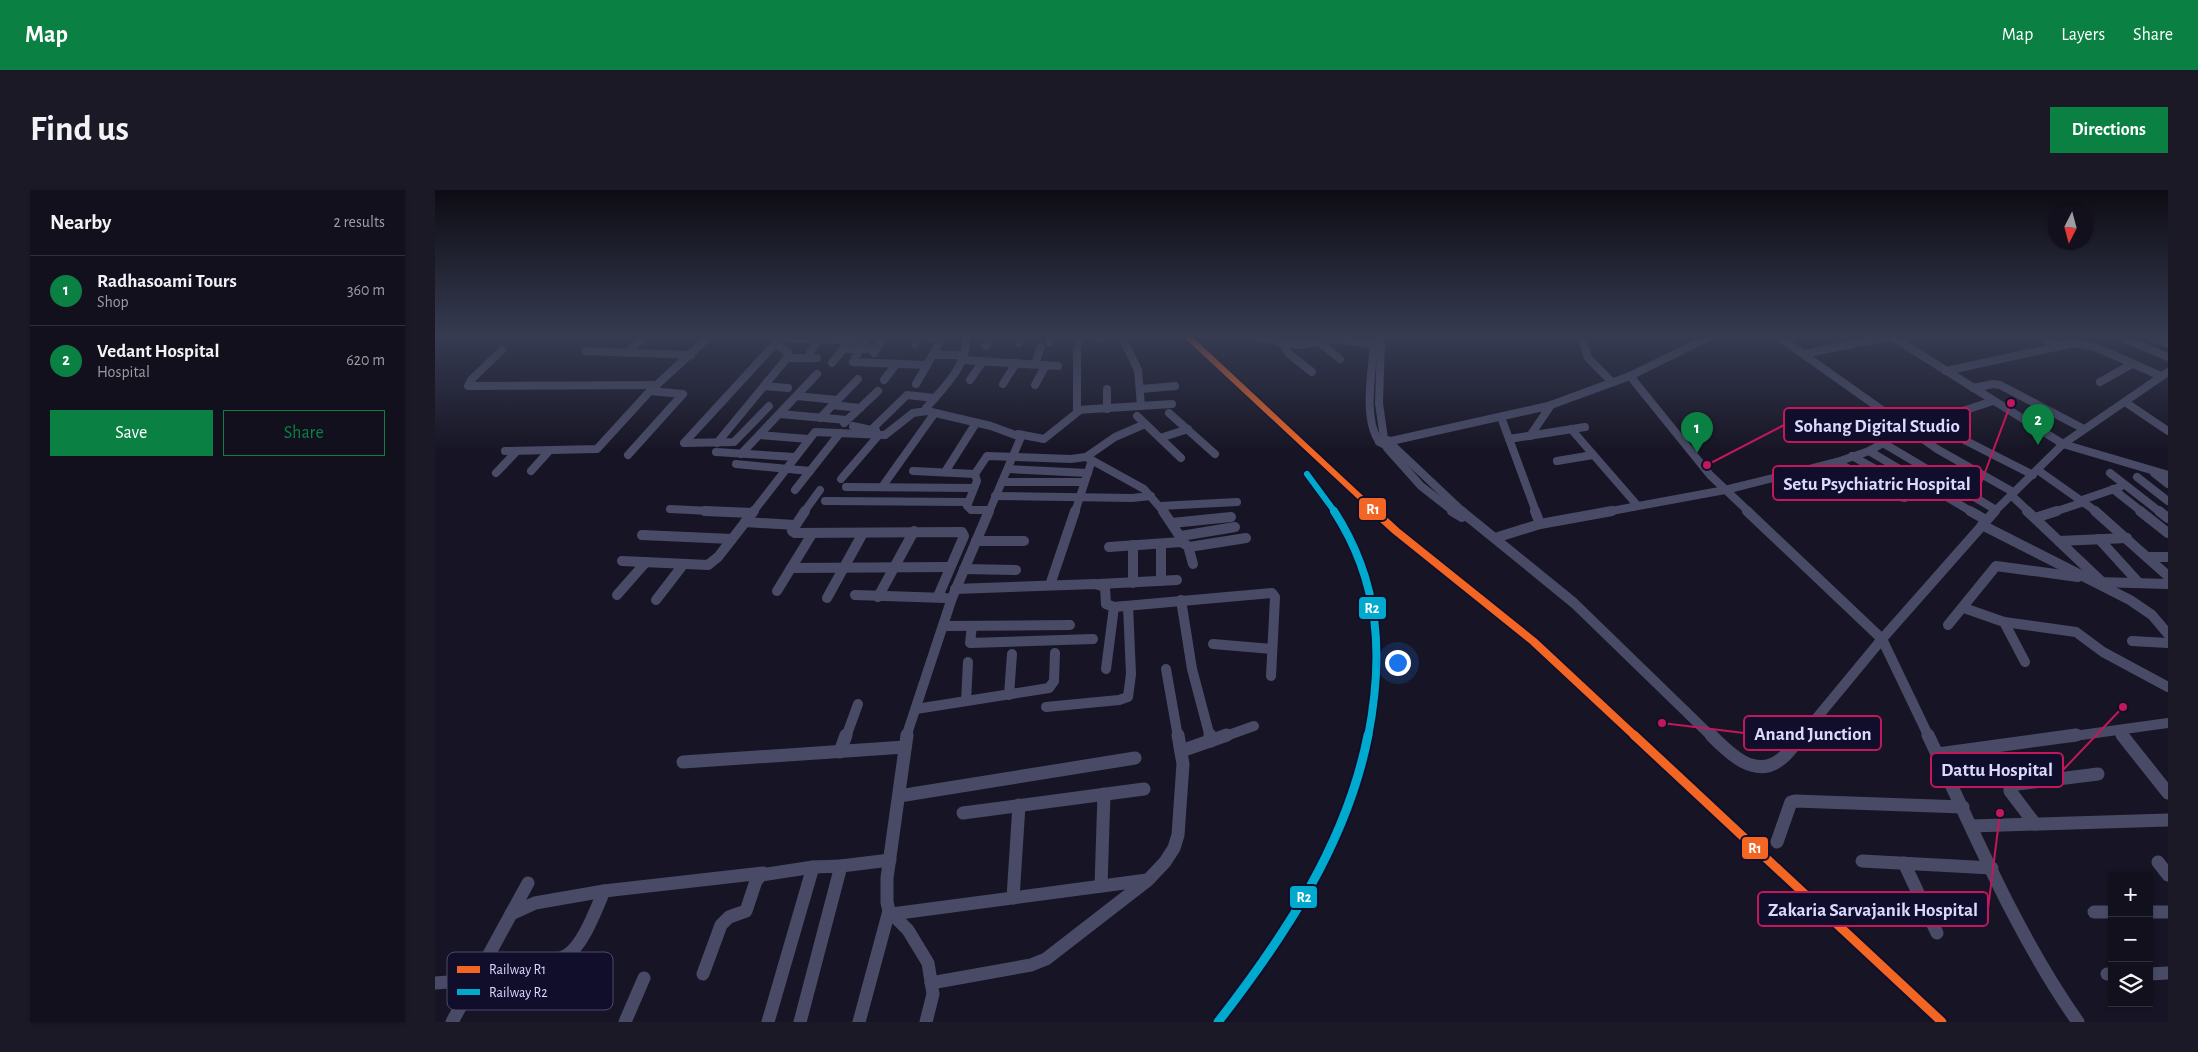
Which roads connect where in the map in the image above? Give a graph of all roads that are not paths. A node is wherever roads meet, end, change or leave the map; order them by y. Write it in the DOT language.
graph roads {
  1 [pos="477,374"];
  2 [pos="670,374"];
  3 [pos="745,374"];
  4 [pos="774,374"];
  5 [pos="817,374"];
  6 [pos="888,374"];
  7 [pos="922,374"];
  8 [pos="952,374"];
  9 [pos="974,374"];
  10 [pos="1009,374"];
  11 [pos="1041,374"];
  12 [pos="1078,374"];
  13 [pos="1138,374"];
  14 [pos="1375,374"];
  15 [pos="1604,374"];
  16 [pos="1635,374"];
  17 [pos="1831,374"];
  18 [pos="1950,374"];
  19 [pos="2115,374"];
  20 [pos="2165,374"];
  21 [pos="1631,376"];
  22 [pos="858,379"];
  23 [pos="883,380"];
  24 [pos="970,380"];
  25 [pos="1612,382"];
  26 [pos="2101,382"];
  27 [pos="916,384"];
  28 [pos="1003,384"];
  29 [pos="657,385"];
  30 [pos="1035,385"];
  31 [pos="764,386"];
  32 [pos="1175,386"];
  33 [pos="788,388"];
  34 [pos="1973,388"];
  35 [pos="1107,389"];
  36 [pos="1141,389"];
  37 [pos="878,391"];
  38 [pos="651,392"];
  39 [pos="797,396"];
  40 [pos="935,398"];
  41 [pos="1993,401"];
  42 [pos="2125,402"];
  43 [pos="835,403"];
  44 [pos="1172,404"];
  45 [pos="1551,405"];
  46 [pos="769,406"];
  47 [pos="1141,406"];
  48 [pos="860,408"];
  49 [pos="1107,409"];
  50 [pos="1079,411"];
  51 [pos="930,412"];
  52 [pos="1169,412"];
  53 [pos="780,414"];
  54 [pos="1137,416"];
  55 [pos="1501,417"];
  56 [pos="820,418"];
  57 [pos="1929,422"];
  58 [pos="850,423"];
  59 [pos="976,423"];
  60 [pos="1145,424"];
  61 [pos="1585,427"];
  62 [pos="1571,429"];
  63 [pos="1908,429"];
  64 [pos="2084,429"];
  65 [pos="1188,430"];
  66 [pos="2168,431"];
  67 [pos="837,433"];
  68 [pos="874,433"];
  69 [pos="1019,434"];
  70 [pos="760,435"];
  71 [pos="1530,436"];
  72 [pos="1160,438"];
  73 [pos="809,439"];
  74 [pos="1509,439"];
  75 [pos="1386,442"];
  76 [pos="1883,443"];
  77 [pos="2063,444"];
  78 [pos="716,448"];
  79 [pos="505,451"];
  80 [pos="517,451"];
  81 [pos="549,451"];
  82 [pos="1869,451"];
  83 [pos="741,454"];
  84 [pos="1215,454"];
  85 [pos="628,455"];
  86 [pos="1593,455"];
  87 [pos="1852,456"];
  88 [pos="795,457"];
  89 [pos="1013,457"];
  90 [pos="1181,458"];
  91 [pos="1089,459"];
  92 [pos="1557,461"];
  93 [pos="1837,462"];
  94 [pos="735,464"];
  95 [pos="786,469"];
  96 [pos="1008,469"];
  97 [pos="2149,469"];
  98 [pos="531,471"];
  99 [pos="810,471"];
  100 [pos="913,471"];
  101 [pos="945,472"];
  102 [pos="496,473"];
  103 [pos="2036,473"];
  104 [pos="2110,473"];
  105 [pos="975,474"];
  106 [pos="2168,475"];
  107 [pos="2137,476"];
  108 [pos="1086,478"];
  109 [pos="1002,482"];
  110 [pos="2168,484"];
  111 [pos="2126,485"];
  112 [pos="883,487"];
  113 [pos="973,488"];
  114 [pos="2113,489"];
  115 [pos="795,490"];
  116 [pos="820,490"];
  117 [pos="1725,490"];
  118 [pos="2012,494"];
  119 [pos="995,496"];
  120 [pos="1151,496"];
  121 [pos="1079,498"];
  122 [pos="825,501"];
  123 [pos="2083,501"];
  124 [pos="2168,501"];
  125 [pos="967,502"];
  126 [pos="1237,502"];
  127 [pos="1637,505"];
  128 [pos="1160,506"];
  129 [pos="670,509"];
  130 [pos="989,510"];
  131 [pos="1996,510"];
  132 [pos="752,513"];
  133 [pos="1231,517"];
  134 [pos="2035,518"];
  135 [pos="2168,518"];
  136 [pos="745,522"];
  137 [pos="1984,522"];
  138 [pos="1172,523"];
  139 [pos="1540,524"];
  140 [pos="795,525"];
  141 [pos="1235,527"];
  142 [pos="914,531"];
  143 [pos="863,532"];
  144 [pos="2168,533"];
  145 [pos="812,534"];
  146 [pos="1491,534"];
  147 [pos="642,536"];
  148 [pos="1246,538"];
  149 [pos="2127,538"];
  150 [pos="732,539"];
  151 [pos="2099,539"];
  152 [pos="976,541"];
  153 [pos="1024,541"];
  154 [pos="2059,541"];
  155 [pos="1185,542"];
  156 [pos="1161,544"];
  157 [pos="1133,545"];
  158 [pos="1109,547"];
  159 [pos="2148,557"];
  160 [pos="2168,557"];
  161 [pos="622,561"];
  162 [pos="646,562"];
  163 [pos="683,564"];
  164 [pos="1193,564"];
  165 [pos="949,567"];
  166 [pos="791,568"];
  167 [pos="843,568"];
  168 [pos="894,568"];
  169 [pos="964,569"];
  170 [pos="1017,570"];
  171 [pos="2168,576"];
  172 [pos="1177,580"];
  173 [pos="1161,581"];
  174 [pos="2094,581"];
  175 [pos="1133,583"];
  176 [pos="2139,583"];
  177 [pos="1099,584"];
  178 [pos="2168,584"];
  179 [pos="1050,585"];
  180 [pos="777,591"];
  181 [pos="939,594"];
  182 [pos="954,594"];
  183 [pos="617,595"];
  184 [pos="855,595"];
  185 [pos="878,597"];
  186 [pos="827,598"];
  187 [pos="656,600"];
  188 [pos="1181,600"];
  189 [pos="1128,606"];
  190 [pos="1114,607"];
  191 [pos="1963,608"];
  192 [pos="2004,622"];
  193 [pos="1070,625"];
  194 [pos="1948,625"];
  195 [pos="944,626"];
  196 [pos="972,626"];
  197 [pos="2168,634"];
  198 [pos="1093,639"];
  199 [pos="1882,639"];
  200 [pos="2133,641"];
  201 [pos="2168,643"];
  202 [pos="1213,644"];
  203 [pos="1272,649"];
  204 [pos="1055,653"];
  205 [pos="1012,654"];
  206 [pos="968,662"];
  207 [pos="2025,662"];
  208 [pos="1166,668"];
  209 [pos="1106,669"];
  210 [pos="1271,676"];
  211 [pos="2168,687"];
  212 [pos="1009,695"];
  213 [pos="966,701"];
  214 [pos="858,704"];
  215 [pos="1046,707"];
  216 [pos="916,708"];
  217 [pos="2168,723"];
  218 [pos="1254,726"];
  219 [pos="2117,730"];
  220 [pos="1211,740"];
  221 [pos="905,747"];
  222 [pos="1181,751"];
  223 [pos="840,752"];
  224 [pos="1937,754"];
  225 [pos="1135,758"];
  226 [pos="683,762"];
  227 [pos="2098,774"];
  228 [pos="1143,789"];
  229 [pos="2168,793"];
  230 [pos="1104,794"];
  231 [pos="899,796"];
  232 [pos="1019,806"];
  233 [pos="1963,807"];
  234 [pos="963,813"];
  235 [pos="2168,820"];
  236 [pos="2035,824"];
  237 [pos="1973,826"];
  238 [pos="1777,842"];
  239 [pos="890,860"];
  240 [pos="1863,861"];
  241 [pos="2158,862"];
  242 [pos="1904,863"];
  243 [pos="841,866"];
  244 [pos="813,867"];
  245 [pos="1992,868"];
  246 [pos="765,873"];
  247 [pos="2168,875"];
  248 [pos="1147,880"];
  249 [pos="529,883"];
  250 [pos="1101,886"];
  251 [pos="604,891"];
  252 [pos="1013,898"];
  253 [pos="891,912"];
  254 [pos="2094,912"];
  255 [pos="2108,912"];
  256 [pos="2153,912"];
  257 [pos="2168,912"];
  258 [pos="511,914"];
  259 [pos="1937,933"];
  260 [pos="490,952"];
  261 [pos="569,952"];
  262 [pos="2168,973"];
  263 [pos="703,974"];
  264 [pos="2153,974"];
  265 [pos="644,978"];
  266 [pos="931,983"];
  267 [pos="458,1010"];
  268 [pos="451,1022"];
  269 [pos="625,1022"];
  270 [pos="768,1022"];
  271 [pos="800,1022"];
  272 [pos="859,1022"];
  273 [pos="926,1022"];
  274 [pos="2078,1022"];
  1 -- 29 [label="street"];
  2 -- 29 [label="street"];
  3 -- 78 [label="street"];
  4 -- 31 [label="street"];
  5 -- 39 [label="street"];
  6 -- 23 [label="street"];
  7 -- 27 [label="street"];
  8 -- 40 [label="street"];
  9 -- 24 [label="street"];
  10 -- 28 [label="street"];
  11 -- 30 [label="street"];
  12 -- 50 [label="street"];
  13 -- 36 [label="street"];
  14 -- 75 [label="street"];
  15 -- 25 [label="street"];
  16 -- 21 [label="street"];
  17 -- 63 [label="street"];
  18 -- 34 [label="street"];
  19 -- 26 [label="street"];
  20 -- 42 [label="street"];
  21 -- 25 [label="street"];
  21 -- 117 [label="street"];
  22 -- 43 [label="street"];
  25 -- 45 [label="street"];
  29 -- 38 [label="street"];
  31 -- 33 [label="street"];
  31 -- 78 [label="street"];
  32 -- 36 [label="street"];
  34 -- 41 [label="street"];
  34 -- 64 [label="street"];
  35 -- 49 [label="street"];
  36 -- 47 [label="street"];
  37 -- 48 [label="street"];
  38 -- 81 [label="street"];
  38 -- 85 [label="street"];
  39 -- 43 [label="street"];
  39 -- 53 [label="street"];
  40 -- 51 [label="street"];
  40 -- 68 [label="street"];
  41 -- 57 [label="street"];
  41 -- 77 [label="street"];
  42 -- 64 [label="street"];
  42 -- 66 [label="street"];
  43 -- 48 [label="street"];
  43 -- 56 [label="street"];
  44 -- 47 [label="street"];
  45 -- 55 [label="street"];
  45 -- 71 [label="street"];
  46 -- 78 [label="street"];
  47 -- 49 [label="street"];
  48 -- 58 [label="street"];
  49 -- 50 [label="street"];
  50 -- 69 [label="street"];
  51 -- 59 [label="street"];
  51 -- 68 [label="street"];
  51 -- 112 [label="street"];
  52 -- 65 [label="street"];
  53 -- 56 [label="street"];
  53 -- 70 [label="street"];
  54 -- 60 [label="street"];
  55 -- 74 [label="street"];
  55 -- 75 [label="street"];
  56 -- 58 [label="street"];
  57 -- 63 [label="street"];
  57 -- 103 [label="street"];
  58 -- 67 [label="street"];
  58 -- 68 [label="street"];
  59 -- 69 [label="street"];
  59 -- 101 [label="street"];
  60 -- 72 [label="street"];
  60 -- 91 [label="street"];
  61 -- 62 [label="street"];
  62 -- 71 [label="street"];
  62 -- 86 [label="street"];
  63 -- 76 [label="street"];
  63 -- 118 [label="street"];
  64 -- 77 [label="street"];
  65 -- 72 [label="street"];
  65 -- 84 [label="street"];
  67 -- 68 [label="street"];
  67 -- 73 [label="street"];
  67 -- 99 [label="street"];
  68 -- 112 [label="street"];
  69 -- 89 [label="street"];
  70 -- 73 [label="street"];
  70 -- 83 [label="street"];
  71 -- 74 [label="street"];
  72 -- 90 [label="street"];
  73 -- 88 [label="street"];
  74 -- 139 [label="street"];
  75 -- 146 [label="street"];
  76 -- 82 [label="street"];
  76 -- 131 [label="street"];
  77 -- 97 [label="street"];
  77 -- 103 [label="street"];
  78 -- 83 [label="street"];
  79 -- 80 [label="street"];
  80 -- 81 [label="street"];
  80 -- 102 [label="street"];
  81 -- 98 [label="street"];
  82 -- 87 [label="street"];
  82 -- 137 [label="street"];
  83 -- 88 [label="street"];
  86 -- 92 [label="street"];
  86 -- 127 [label="street"];
  87 -- 93 [label="street"];
  87 -- 93 [label="street"];
  88 -- 95 [label="street"];
  89 -- 91 [label="street"];
  89 -- 96 [label="street"];
  89 -- 105 [label="street"];
  91 -- 108 [label="street"];
  91 -- 120 [label="street"];
  93 -- 117 [label="street"];
  94 -- 95 [label="street"];
  95 -- 99 [label="street"];
  95 -- 132 [label="street"];
  96 -- 108 [label="street"];
  96 -- 109 [label="street"];
  97 -- 106 [label="street"];
  97 -- 110 [label="street"];
  99 -- 115 [label="street"];
  100 -- 101 [label="street"];
  101 -- 105 [label="street"];
  103 -- 118 [label="street"];
  103 -- 123 [label="street"];
  104 -- 111 [label="street"];
  105 -- 113 [label="street"];
  107 -- 124 [label="street"];
  108 -- 109 [label="street"];
  108 -- 121 [label="street"];
  109 -- 119 [label="street"];
  111 -- 114 [label="street"];
  111 -- 135 [label="street"];
  112 -- 113 [label="street"];
  113 -- 125 [label="street"];
  114 -- 123 [label="street"];
  114 -- 144 [label="street"];
  116 -- 140 [label="street"];
  117 -- 127 [label="street"];
  117 -- 199 [label="street"];
  118 -- 131 [label="street"];
  118 -- 134 [label="street"];
  119 -- 121 [label="street"];
  119 -- 130 [label="street"];
  120 -- 121 [label="street"];
  120 -- 128 [label="street"];
  121 -- 179 [label="street"];
  122 -- 125 [label="street"];
  123 -- 134 [label="street"];
  123 -- 149 [label="street"];
  125 -- 130 [label="street"];
  126 -- 128 [label="street"];
  127 -- 139 [label="street"];
  128 -- 138 [label="street"];
  129 -- 132 [label="street"];
  130 -- 152 [label="street"];
  131 -- 137 [label="street"];
  132 -- 136 [label="street"];
  133 -- 138 [label="street"];
  134 -- 154 [label="street"];
  136 -- 140 [label="street"];
  136 -- 150 [label="street"];
  137 -- 174 [label="street"];
  137 -- 199 [label="street"];
  138 -- 155 [label="street"];
  139 -- 146 [label="street"];
  140 -- 145 [label="street"];
  141 -- 155 [label="street"];
  142 -- 143 [label="street"];
  142 -- 165 [label="street"];
  142 -- 168 [label="street"];
  143 -- 145 [label="street"];
  143 -- 167 [label="street"];
  145 -- 166 [label="street"];
  146 -- 199 [label="street"];
  147 -- 150 [label="street"];
  148 -- 155 [label="street"];
  149 -- 151 [label="street"];
  149 -- 159 [label="street"];
  150 -- 163 [label="street"];
  151 -- 154 [label="street"];
  151 -- 176 [label="street"];
  152 -- 153 [label="street"];
  152 -- 169 [label="street"];
  154 -- 174 [label="street"];
  155 -- 156 [label="street"];
  155 -- 164 [label="street"];
  156 -- 157 [label="street"];
  156 -- 173 [label="street"];
  157 -- 158 [label="street"];
  157 -- 175 [label="street"];
  159 -- 160 [label="street"];
  159 -- 171 [label="street"];
  161 -- 162 [label="street"];
  162 -- 163 [label="street"];
  162 -- 183 [label="street"];
  163 -- 187 [label="street"];
  165 -- 168 [label="street"];
  165 -- 181 [label="street"];
  166 -- 167 [label="street"];
  166 -- 180 [label="street"];
  167 -- 168 [label="street"];
  167 -- 186 [label="street"];
  168 -- 185 [label="street"];
  169 -- 170 [label="street"];
  169 -- 182 [label="street"];
  172 -- 173 [label="street"];
  173 -- 175 [label="street"];
  174 -- 176 [label="street"];
  174 -- 191 [label="street"];
  174 -- 197 [label="street"];
  175 -- 177 [label="street"];
  176 -- 178 [label="street"];
  177 -- 179 [label="street"];
  177 -- 190 [label="street"];
  179 -- 182 [label="street"];
  182 -- 185 [label="street"];
  182 -- 195 [label="street"];
  184 -- 185 [label="street"];
  188 -- 189 [label="street"];
  188 -- 203 [label="street"];
  188 -- 220 [label="street"];
  189 -- 190 [label="street"];
  189 -- 215 [label="street"];
  190 -- 209 [label="street"];
  191 -- 192 [label="street"];
  191 -- 194 [label="street"];
  192 -- 207 [label="street"];
  192 -- 211 [label="street"];
  193 -- 196 [label="street"];
  195 -- 196 [label="street"];
  195 -- 216 [label="street"];
  196 -- 198 [label="street"];
  199 -- 224 [label="street"];
  200 -- 201 [label="street"];
  202 -- 203 [label="street"];
  203 -- 210 [label="street"];
  204 -- 212 [label="street"];
  205 -- 212 [label="street"];
  206 -- 213 [label="street"];
  208 -- 222 [label="street"];
  212 -- 213 [label="street"];
  213 -- 216 [label="street"];
  214 -- 223 [label="street"];
  216 -- 221 [label="street"];
  217 -- 219 [label="street"];
  218 -- 220 [label="street"];
  219 -- 224 [label="street"];
  219 -- 229 [label="street"];
  220 -- 222 [label="street"];
  221 -- 223 [label="street"];
  221 -- 231 [label="street"];
  222 -- 248 [label="street"];
  223 -- 226 [label="street"];
  224 -- 233 [label="street"];
  225 -- 231 [label="street"];
  227 -- 236 [label="street"];
  228 -- 230 [label="street"];
  230 -- 232 [label="street"];
  230 -- 250 [label="street"];
  231 -- 239 [label="street"];
  232 -- 234 [label="street"];
  232 -- 252 [label="street"];
  233 -- 237 [label="street"];
  233 -- 238 [label="street"];
  235 -- 236 [label="street"];
  236 -- 237 [label="street"];
  237 -- 245 [label="street"];
  239 -- 243 [label="street"];
  239 -- 253 [label="street"];
  240 -- 242 [label="street"];
  241 -- 247 [label="street"];
  242 -- 245 [label="street"];
  242 -- 259 [label="street"];
  243 -- 244 [label="street"];
  243 -- 271 [label="street"];
  244 -- 246 [label="street"];
  244 -- 270 [label="street"];
  245 -- 274 [label="street"];
  246 -- 251 [label="street"];
  246 -- 263 [label="street"];
  248 -- 250 [label="street"];
  248 -- 266 [label="street"];
  249 -- 258 [label="street"];
  250 -- 252 [label="street"];
  251 -- 258 [label="street"];
  251 -- 261 [label="street"];
  252 -- 253 [label="street"];
  253 -- 266 [label="street"];
  253 -- 272 [label="street"];
  254 -- 255 [label="street"];
  256 -- 257 [label="street"];
  258 -- 260 [label="street"];
  262 -- 264 [label="street"];
  265 -- 269 [label="street"];
  266 -- 273 [label="street"];
  267 -- 268 [label="street"];
}
